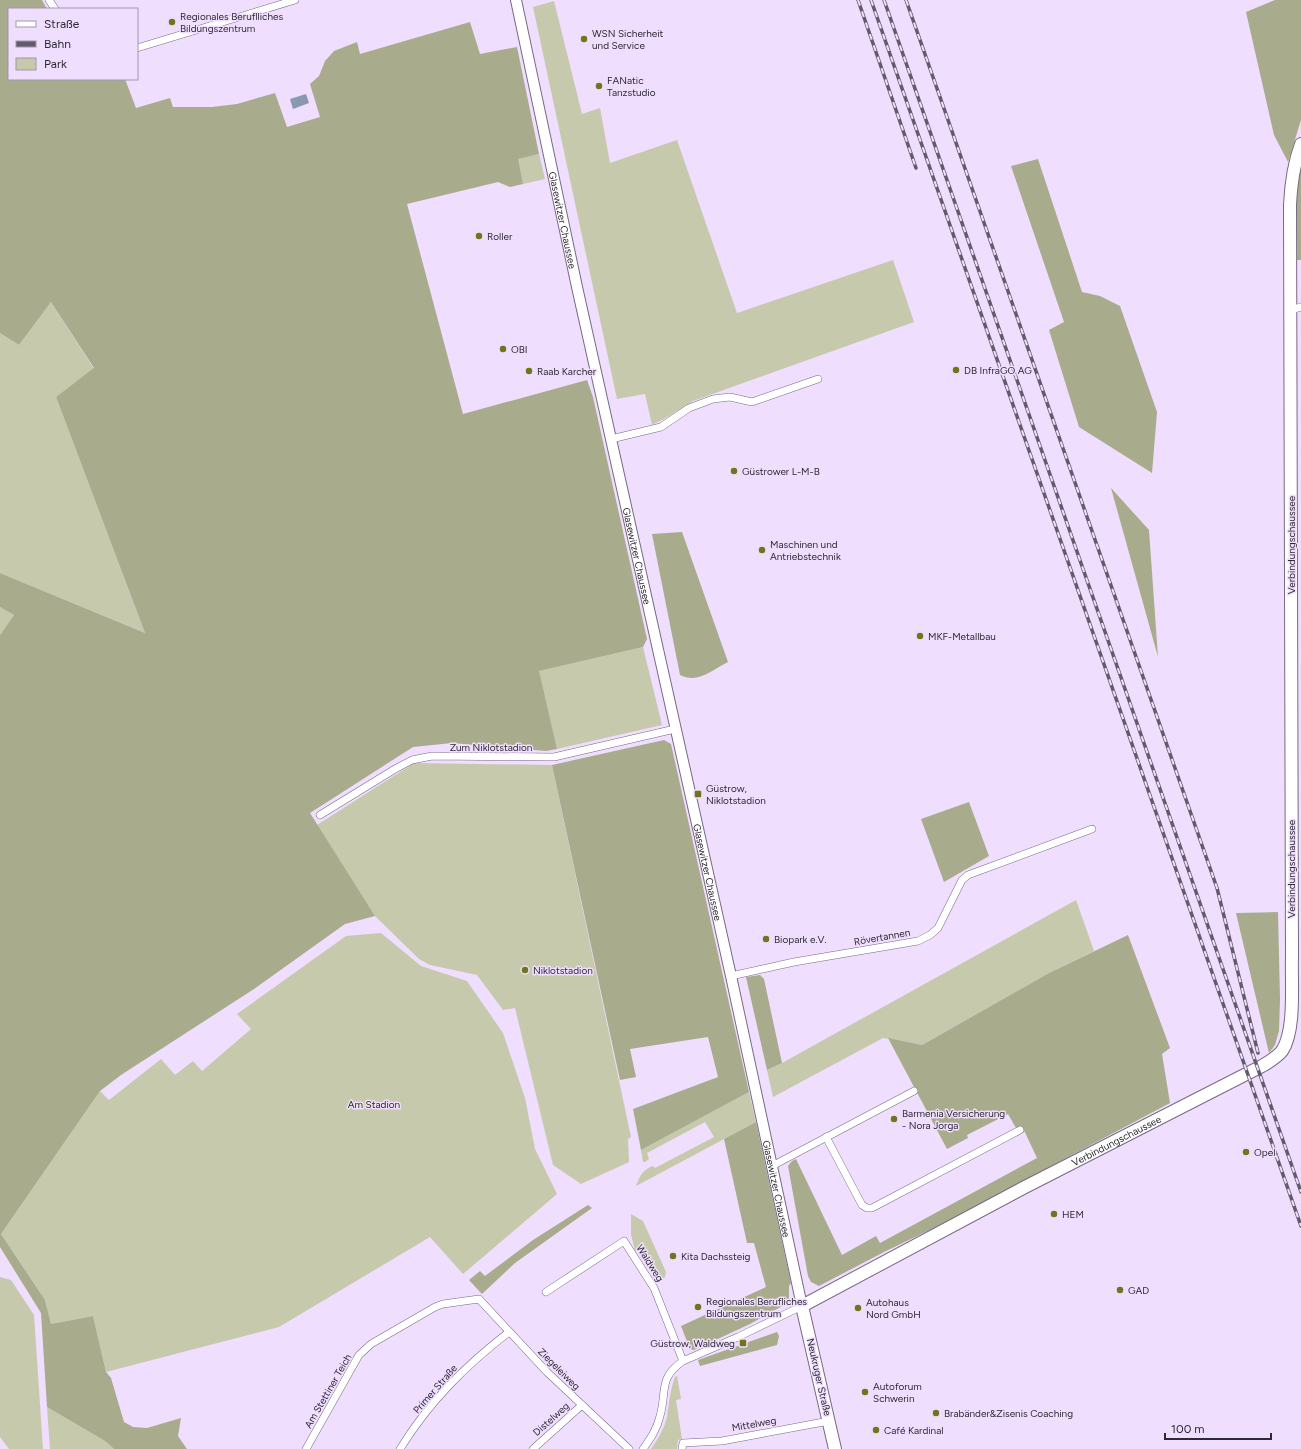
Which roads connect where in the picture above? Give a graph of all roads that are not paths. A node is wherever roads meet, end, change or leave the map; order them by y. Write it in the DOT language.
graph roads {
  1 [pos="296,0"];
  2 [pos="516,0"];
  3 [pos="138,48"];
  4 [pos="1301,144"];
  5 [pos="1297,175"];
  6 [pos="1296,309"];
  7 [pos="818,378"];
  8 [pos="611,439"];
  9 [pos="675,730"];
  10 [pos="320,815"];
  11 [pos="1092,829"];
  12 [pos="731,976"];
  13 [pos="914,1091"];
  14 [pos="1020,1130"];
  15 [pos="826,1137"];
  16 [pos="772,1166"];
  17 [pos="546,1292"];
  18 [pos="479,1299"];
  19 [pos="802,1306"];
  20 [pos="509,1332"];
  21 [pos="683,1361"];
  22 [pos="582,1405"];
  23 [pos="829,1421"];
  24 [pos="683,1446"];
  25 [pos="306,1449"];
  26 [pos="400,1449"];
  27 [pos="533,1449"];
  28 [pos="629,1449"];
  29 [pos="643,1449"];
  30 [pos="835,1449"];
  1 -- 3 [label="street"];
  2 -- 8 [label="main road, Glasewitzer Chaussee"];
  4 -- 5 [label="main road, Verbindungschaussee"];
  5 -- 6 [label="main road, Verbindungschaussee"];
  6 -- 19 [label="main road, Verbindungschaussee"];
  7 -- 8 [label="street"];
  8 -- 9 [label="main road, Glasewitzer Chaussee"];
  9 -- 10 [label="street, Zum Niklotstadion"];
  9 -- 12 [label="main road, Glasewitzer Chaussee"];
  11 -- 12 [label="street, Rövertannen"];
  12 -- 16 [label="main road, Glasewitzer Chaussee"];
  13 -- 15 [label="street"];
  14 -- 15 [label="street"];
  15 -- 16 [label="street"];
  16 -- 19 [label="main road, Glasewitzer Chaussee"];
  17 -- 21 [label="street, Waldweg"];
  18 -- 20 [label="street, Ziegeleiweg"];
  18 -- 25 [label="street, Am Stettiner Teich"];
  19 -- 21 [label="street"];
  19 -- 23 [label="main road, Neukruger Straße"];
  20 -- 22 [label="street, Ziegeleiweg"];
  20 -- 26 [label="street, Primer Straße"];
  21 -- 29 [label="street"];
  22 -- 27 [label="street, Distelweg"];
  22 -- 28 [label="street, Ziegeleiweg"];
  23 -- 24 [label="street, Mittelweg"];
  23 -- 30 [label="main road, Neukruger Straße"];
}
